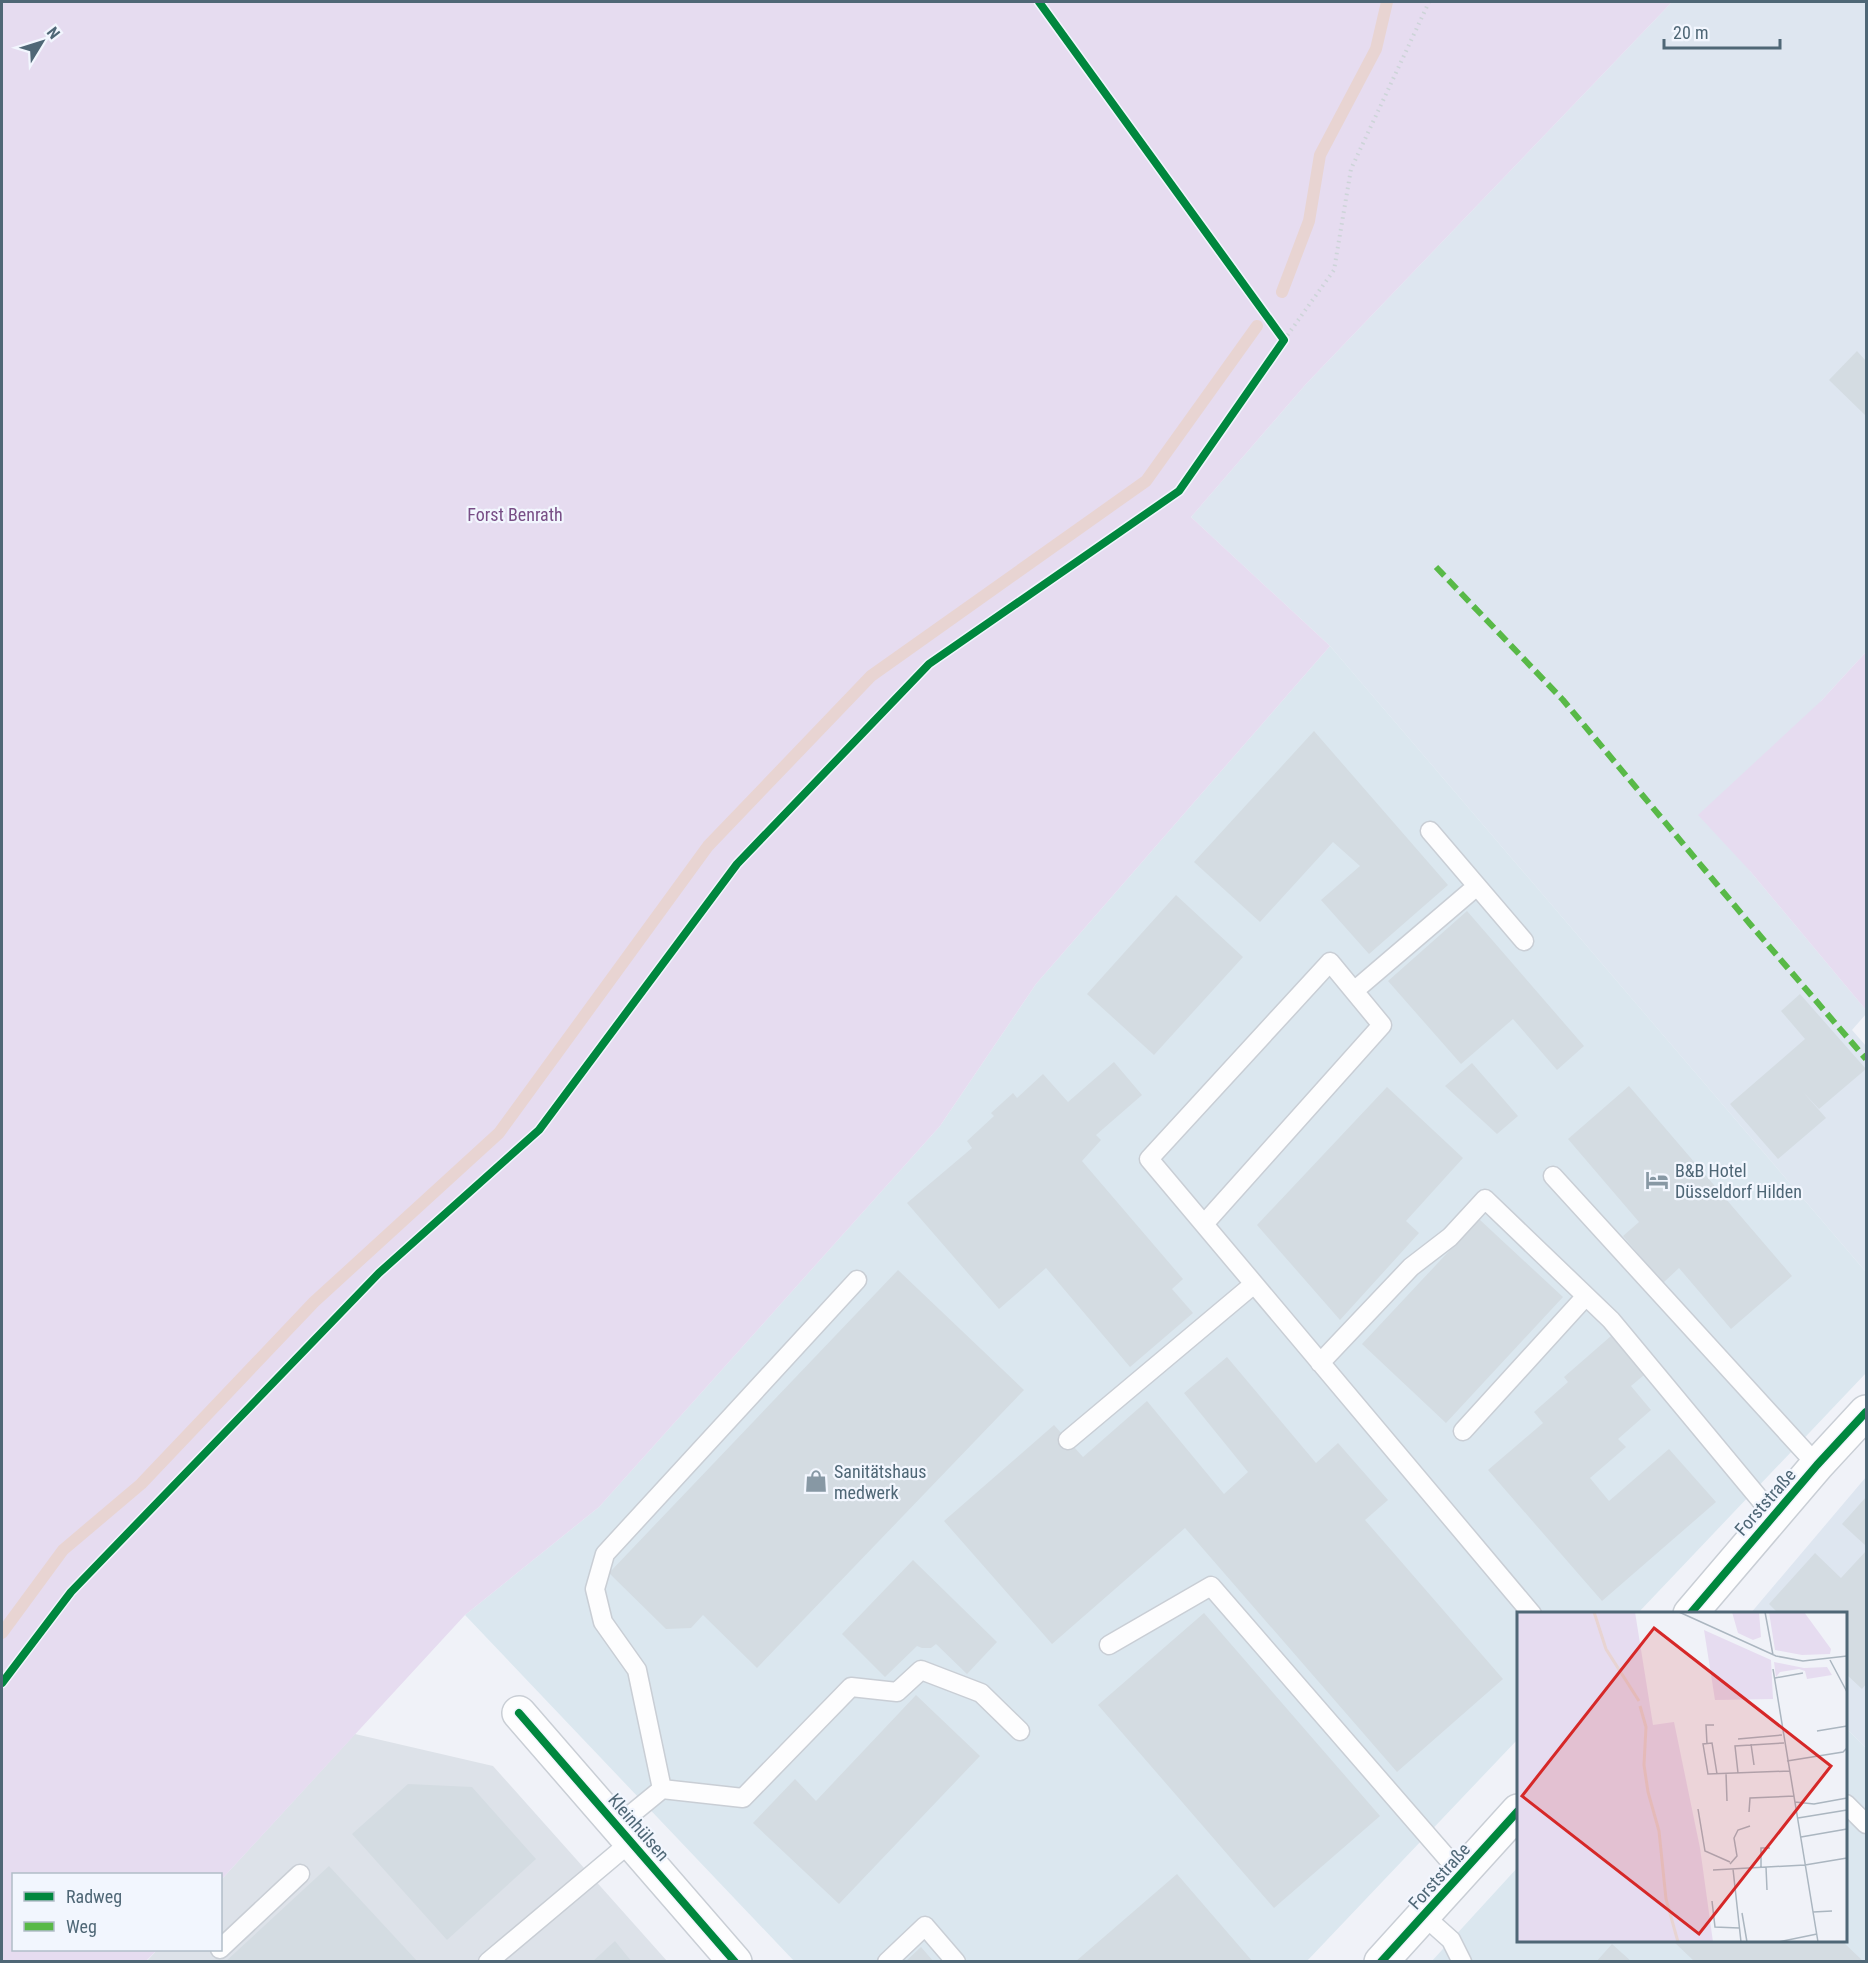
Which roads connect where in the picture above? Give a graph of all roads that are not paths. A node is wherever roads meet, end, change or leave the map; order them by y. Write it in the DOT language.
graph roads {
  1 [pos="1430,831"];
  2 [pos="1477,886"];
  3 [pos="1524,941"];
  4 [pos="1354,991"];
  5 [pos="1553,1176"];
  6 [pos="1204,1224"];
  7 [pos="857,1280"];
  8 [pos="1254,1284"];
  9 [pos="1586,1296"];
  10 [pos="1320,1363"];
  11 [pos="1866,1412"];
  12 [pos="1463,1431"];
  13 [pos="1068,1440"];
  14 [pos="1817,1465"];
  15 [pos="1773,1515"];
  16 [pos="1530,1612"];
  17 [pos="1692,1612"];
  18 [pos="1109,1645"];
  19 [pos="519,1713"];
  20 [pos="1020,1731"];
  21 [pos="662,1788"];
  22 [pos="1847,1806"];
  23 [pos="1517,1812"];
  24 [pos="1866,1824"];
  25 [pos="625,1833"];
  26 [pos="300,1874"];
  27 [pos="1461,1874"];
  28 [pos="1424,1915"];
  29 [pos="222,1947"];
  30 [pos="218,1951"];
  31 [pos="207,1962"];
  32 [pos="488,1962"];
  33 [pos="735,1962"];
  34 [pos="887,1962"];
  35 [pos="956,1962"];
  36 [pos="1381,1962"];
  37 [pos="1462,1962"];
  1 -- 2 [label="lane"];
  2 -- 3 [label="lane"];
  2 -- 4 [label="lane"];
  4 -- 6 [label="lane"];
  4 -- 6 [label="lane"];
  5 -- 14 [label="lane"];
  6 -- 8 [label="lane"];
  7 -- 21 [label="lane"];
  8 -- 10 [label="lane"];
  8 -- 13 [label="lane"];
  9 -- 10 [label="lane"];
  9 -- 12 [label="lane"];
  9 -- 15 [label="lane"];
  10 -- 16 [label="lane"];
  11 -- 14 [label="street, Forststraße"];
  14 -- 15 [label="street, Forststraße"];
  15 -- 17 [label="street, Forststraße"];
  18 -- 27 [label="lane"];
  19 -- 25 [label="street, Kleinhülsen"];
  20 -- 21 [label="lane"];
  21 -- 25 [label="lane"];
  22 -- 24 [label="lane"];
  23 -- 27 [label="street, Forststraße"];
  25 -- 32 [label="lane"];
  25 -- 33 [label="street, Kleinhülsen"];
  26 -- 29 [label="lane"];
  27 -- 28 [label="street, Forststraße"];
  28 -- 36 [label="street, Forststraße"];
  28 -- 37 [label="lane"];
  30 -- 31 [label="lane"];
  34 -- 35 [label="lane"];
}
